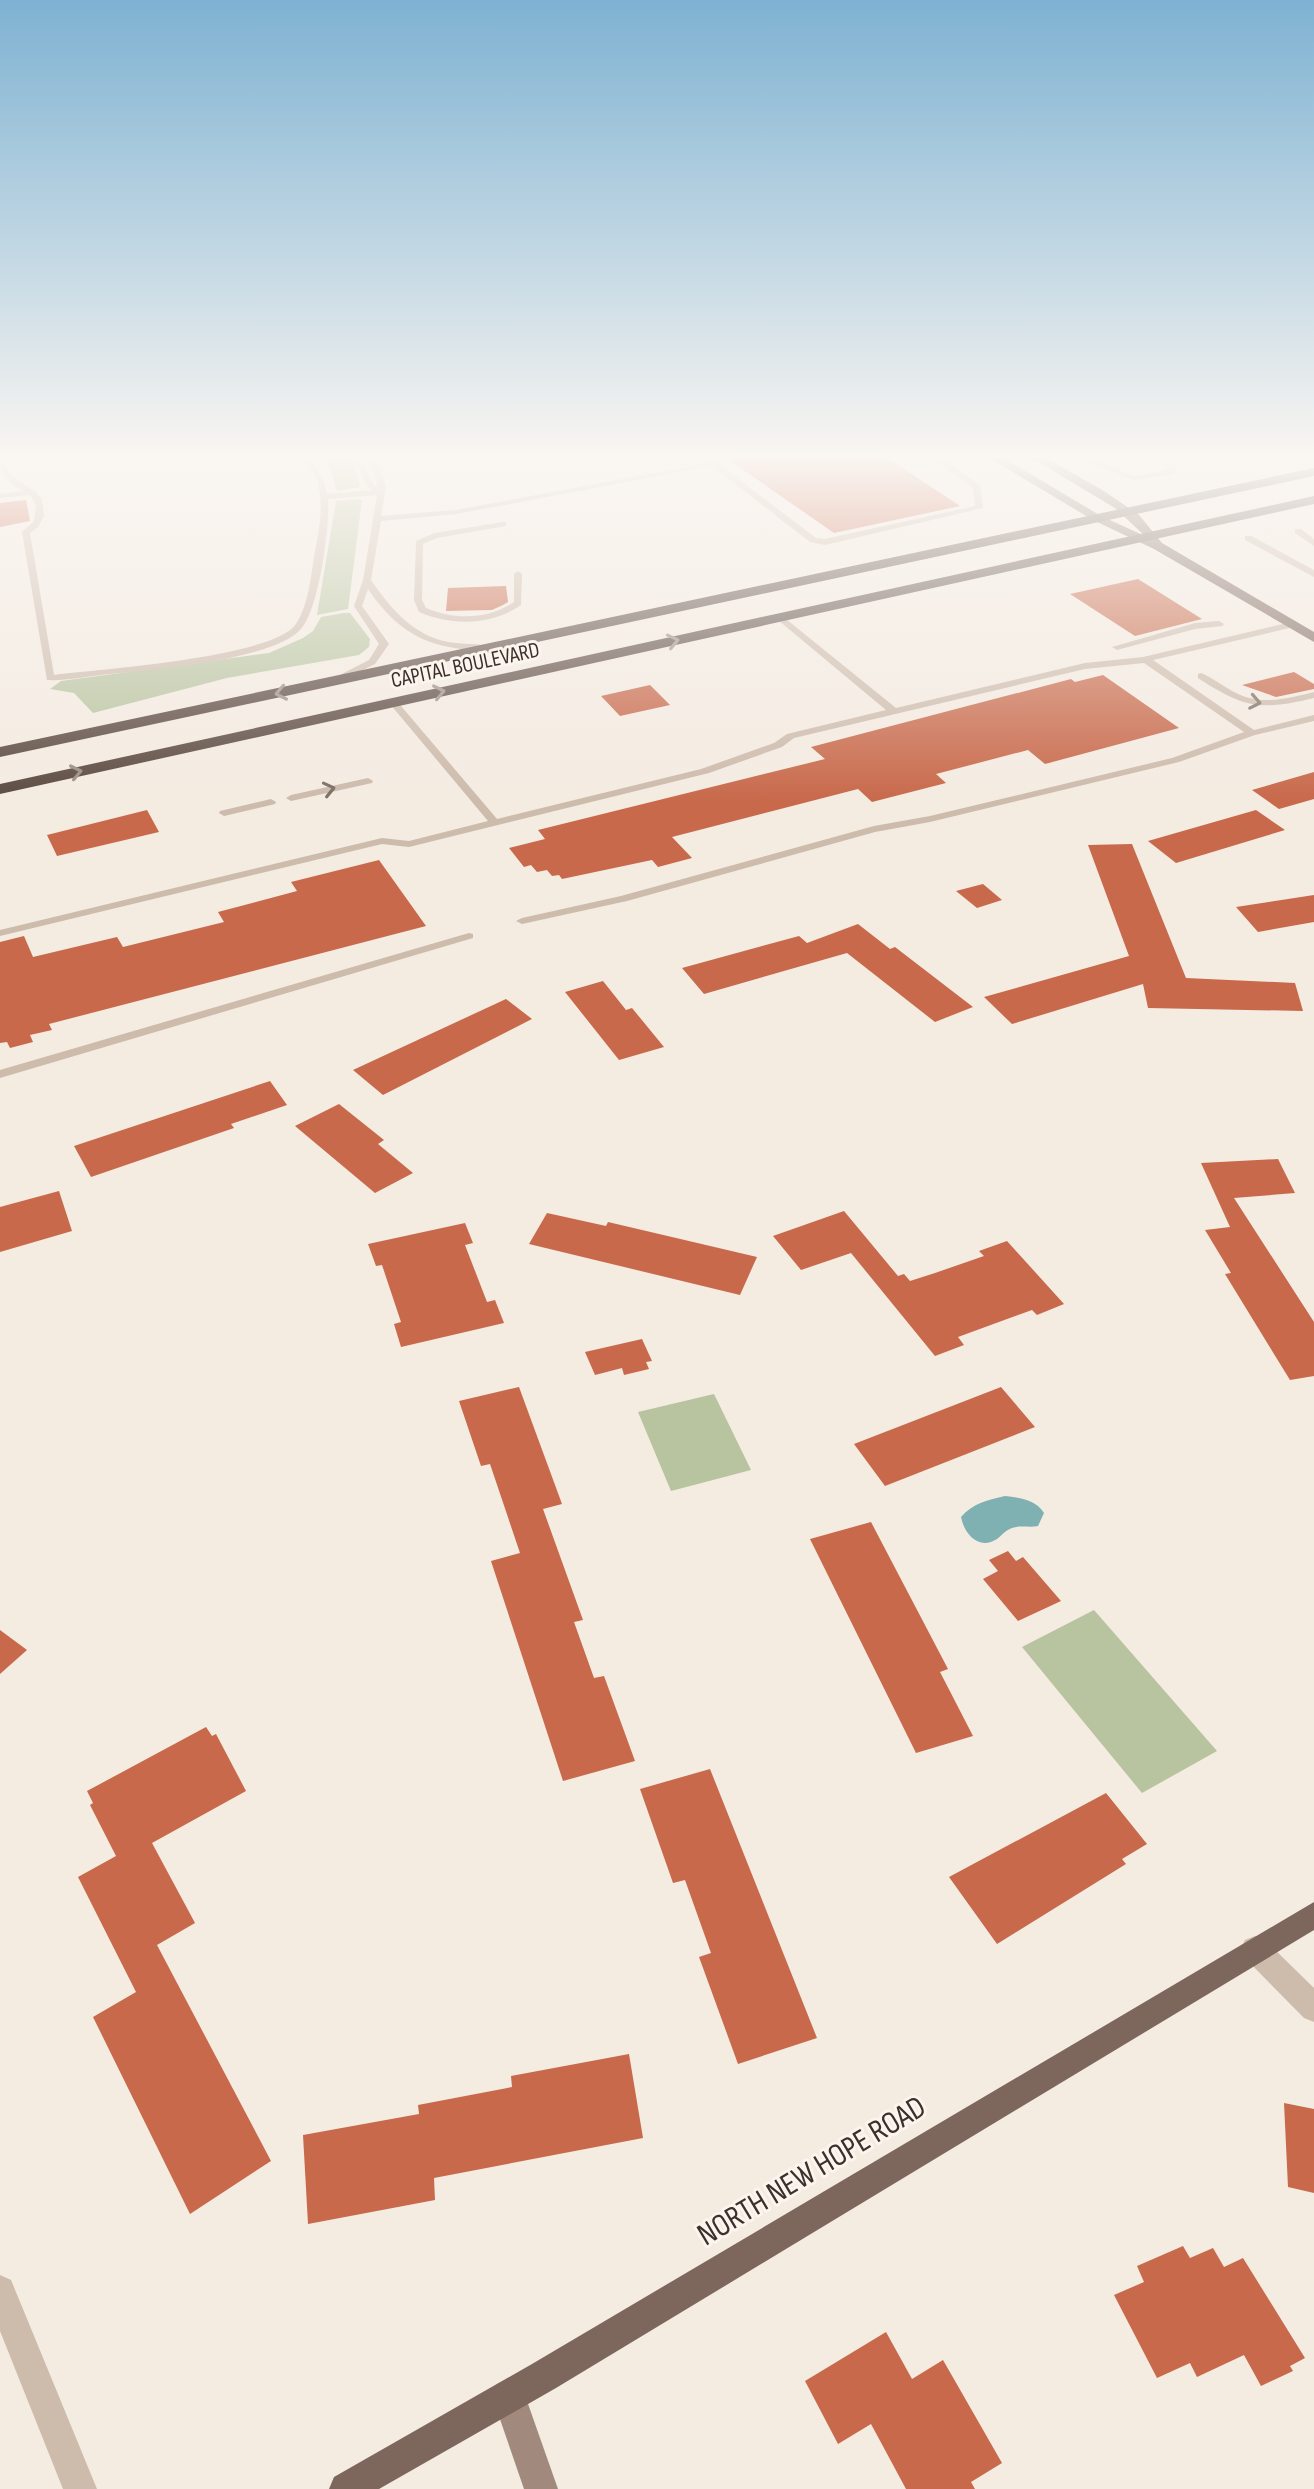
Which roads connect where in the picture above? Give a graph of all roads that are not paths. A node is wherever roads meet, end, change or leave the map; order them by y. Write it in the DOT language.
graph roads {
  1 [pos="32,569"];
  2 [pos="313,569"];
  3 [pos="369,569"];
  4 [pos="419,569"];
  5 [pos="859,569"];
  6 [pos="1012,569"];
  7 [pos="1198,569"];
  8 [pos="518,574"];
  9 [pos="367,580"];
  10 [pos="781,618"];
  11 [pos="1219,624"];
  12 [pos="1291,625"];
  13 [pos="1314,638"];
  14 [pos="1117,647"];
  15 [pos="492,648"];
  16 [pos="1146,660"];
  17 [pos="1201,676"];
  18 [pos="333,682"];
  19 [pos="1314,695"];
  20 [pos="393,702"];
  21 [pos="893,711"];
  22 [pos="1314,718"];
  23 [pos="1252,733"];
  24 [pos="0,752"];
  25 [pos="368,781"];
  26 [pos="0,789"];
  27 [pos="291,798"];
  28 [pos="271,802"];
  29 [pos="224,813"];
  30 [pos="495,823"];
  31 [pos="522,921"];
  32 [pos="0,933"];
  33 [pos="469,936"];
  34 [pos="0,1074"];
  35 [pos="1314,1915"];
  36 [pos="1255,1949"];
  37 [pos="1314,2008"];
  38 [pos="0,2291"];
  39 [pos="509,2396"];
  40 [pos="80,2489"];
  41 [pos="346,2489"];
  42 [pos="541,2489"];
  1 -- 2 [label="lane"];
  3 -- 9 [label="lane"];
  4 -- 8 [label="lane"];
  5 -- 15 [label="highway, CAPITAL BOULEVARD"];
  6 -- 10 [label="highway, CAPITAL BOULEVARD"];
  7 -- 12 [label="main road"];
  9 -- 15 [label="lane"];
  9 -- 18 [label="lane"];
  20 -- 10 [label="highway, CAPITAL BOULEVARD, one-way"];
  10 -- 21 [label="lane"];
  11 -- 14 [label="lane"];
  12 -- 13 [label="main road"];
  12 -- 16 [label="lane"];
  15 -- 18 [label="highway, CAPITAL BOULEVARD"];
  16 -- 21 [label="lane"];
  16 -- 23 [label="lane"];
  17 -- 19 [label="lane, one-way"];
  18 -- 24 [label="highway, CAPITAL BOULEVARD, one-way"];
  26 -- 20 [label="highway, CAPITAL BOULEVARD, one-way"];
  20 -- 30 [label="lane"];
  21 -- 30 [label="lane"];
  22 -- 23 [label="lane"];
  23 -- 31 [label="lane"];
  27 -- 25 [label="lane, one-way"];
  28 -- 29 [label="lane"];
  30 -- 32 [label="lane"];
  33 -- 34 [label="lane"];
  35 -- 36 [label="main road, NORTH NEW HOPE ROAD"];
  36 -- 37 [label="street"];
  36 -- 39 [label="main road, NORTH NEW HOPE ROAD"];
  38 -- 40 [label="street"];
  39 -- 41 [label="main road, NORTH NEW HOPE ROAD"];
  39 -- 42 [label="street"];
}
